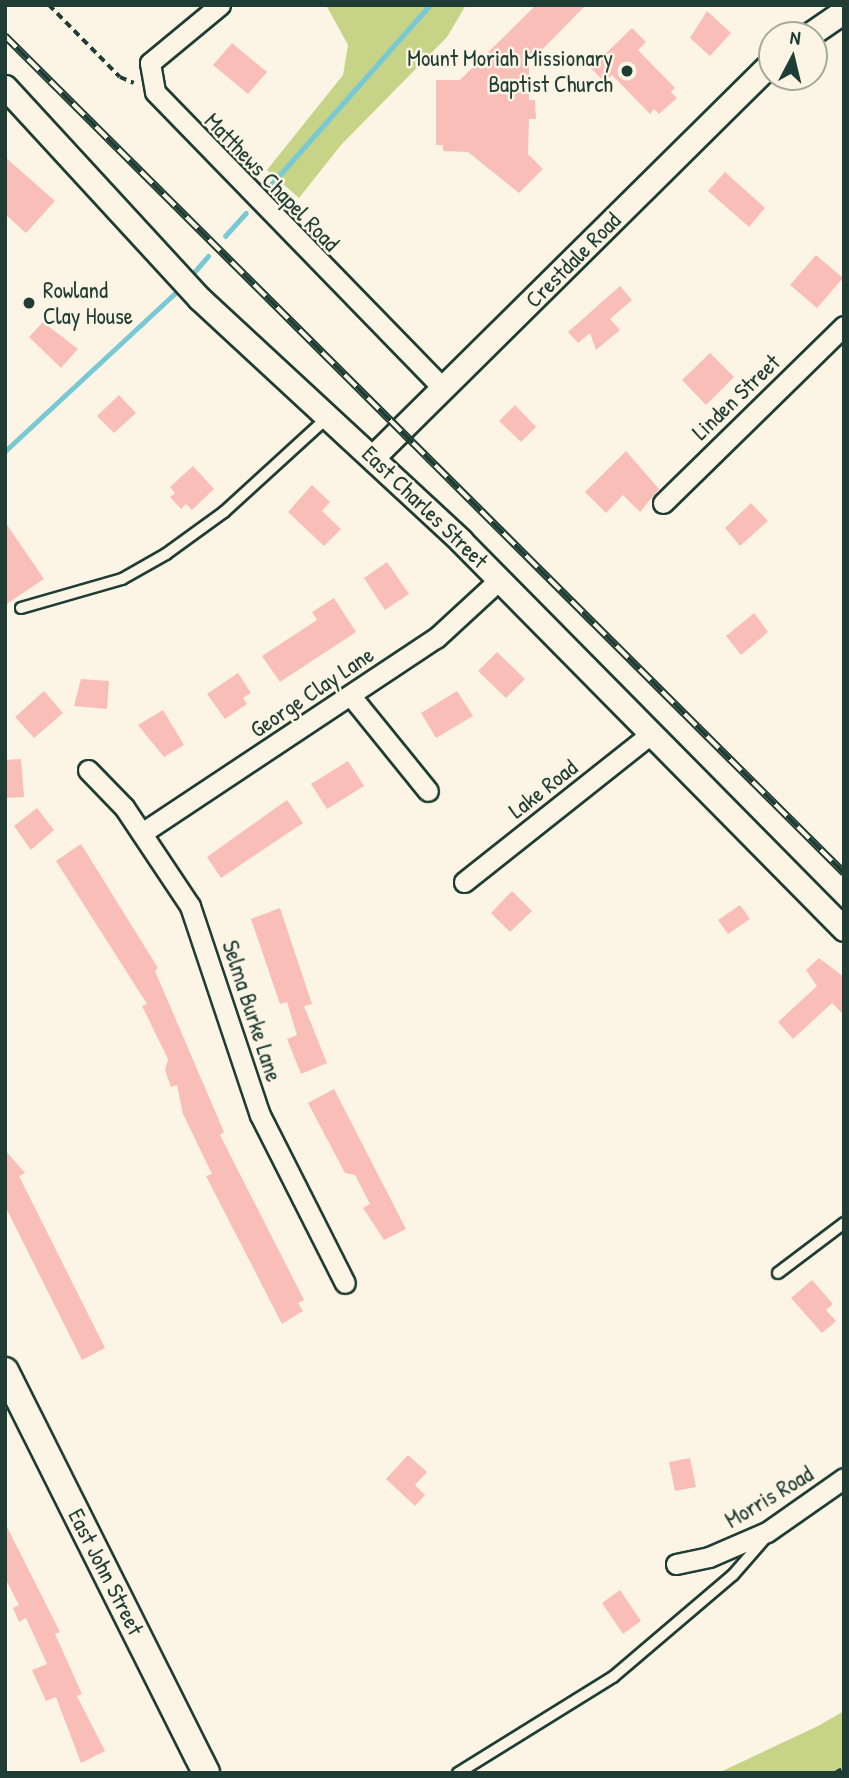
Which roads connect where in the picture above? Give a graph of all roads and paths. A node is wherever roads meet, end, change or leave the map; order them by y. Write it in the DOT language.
graph roads {
  1 [pos="48,5"];
  2 [pos="220,5"];
  3 [pos="844,11"];
  4 [pos="828,22"];
  5 [pos="758,76"];
  6 [pos="152,86"];
  7 [pos="5,87"];
  8 [pos="844,326"];
  9 [pos="443,388"];
  10 [pos="329,417"];
  11 [pos="373,457"];
  12 [pos="663,503"];
  13 [pos="499,580"];
  14 [pos="21,608"];
  15 [pos="351,696"];
  16 [pos="651,734"];
  17 [pos="88,770"];
  18 [pos="428,790"];
  19 [pos="142,833"];
  20 [pos="464,882"];
  21 [pos="844,929"];
  22 [pos="844,1223"];
  23 [pos="778,1273"];
  24 [pos="345,1283"];
  25 [pos="5,1371"];
  26 [pos="844,1478"];
  27 [pos="771,1530"];
  28 [pos="676,1564"];
  29 [pos="844,1768"];
  30 [pos="206,1773"];
  31 [pos="458,1773"];
  32 [pos="835,1773"];
  1 -- 6 [label="path"];
  2 -- 6 [label="street"];
  3 -- 4 [label="street"];
  5 -- 9 [label="street, Crestdale Road"];
  6 -- 9 [label="street, Matthews Chapel Road"];
  7 -- 10 [label="street, East Charles Street"];
  8 -- 12 [label="street, Linden Street"];
  9 -- 11 [label="street, Crestdale Road"];
  10 -- 11 [label="street, East Charles Street"];
  10 -- 14 [label="lane"];
  11 -- 13 [label="street, East Charles Street"];
  13 -- 15 [label="street, George Clay Lane"];
  13 -- 16 [label="street, East Charles Street"];
  15 -- 18 [label="street"];
  15 -- 19 [label="street, George Clay Lane"];
  16 -- 20 [label="street, Lake Road"];
  16 -- 21 [label="street, East Charles Street"];
  17 -- 19 [label="street, Selma Burke Lane"];
  19 -- 24 [label="street, Selma Burke Lane"];
  22 -- 23 [label="lane"];
  25 -- 30 [label="main road, East John Street"];
  26 -- 27 [label="street, Morris Road"];
  27 -- 28 [label="street, Morris Road"];
  27 -- 31 [label="lane"];
  29 -- 32 [label="path"];
}
